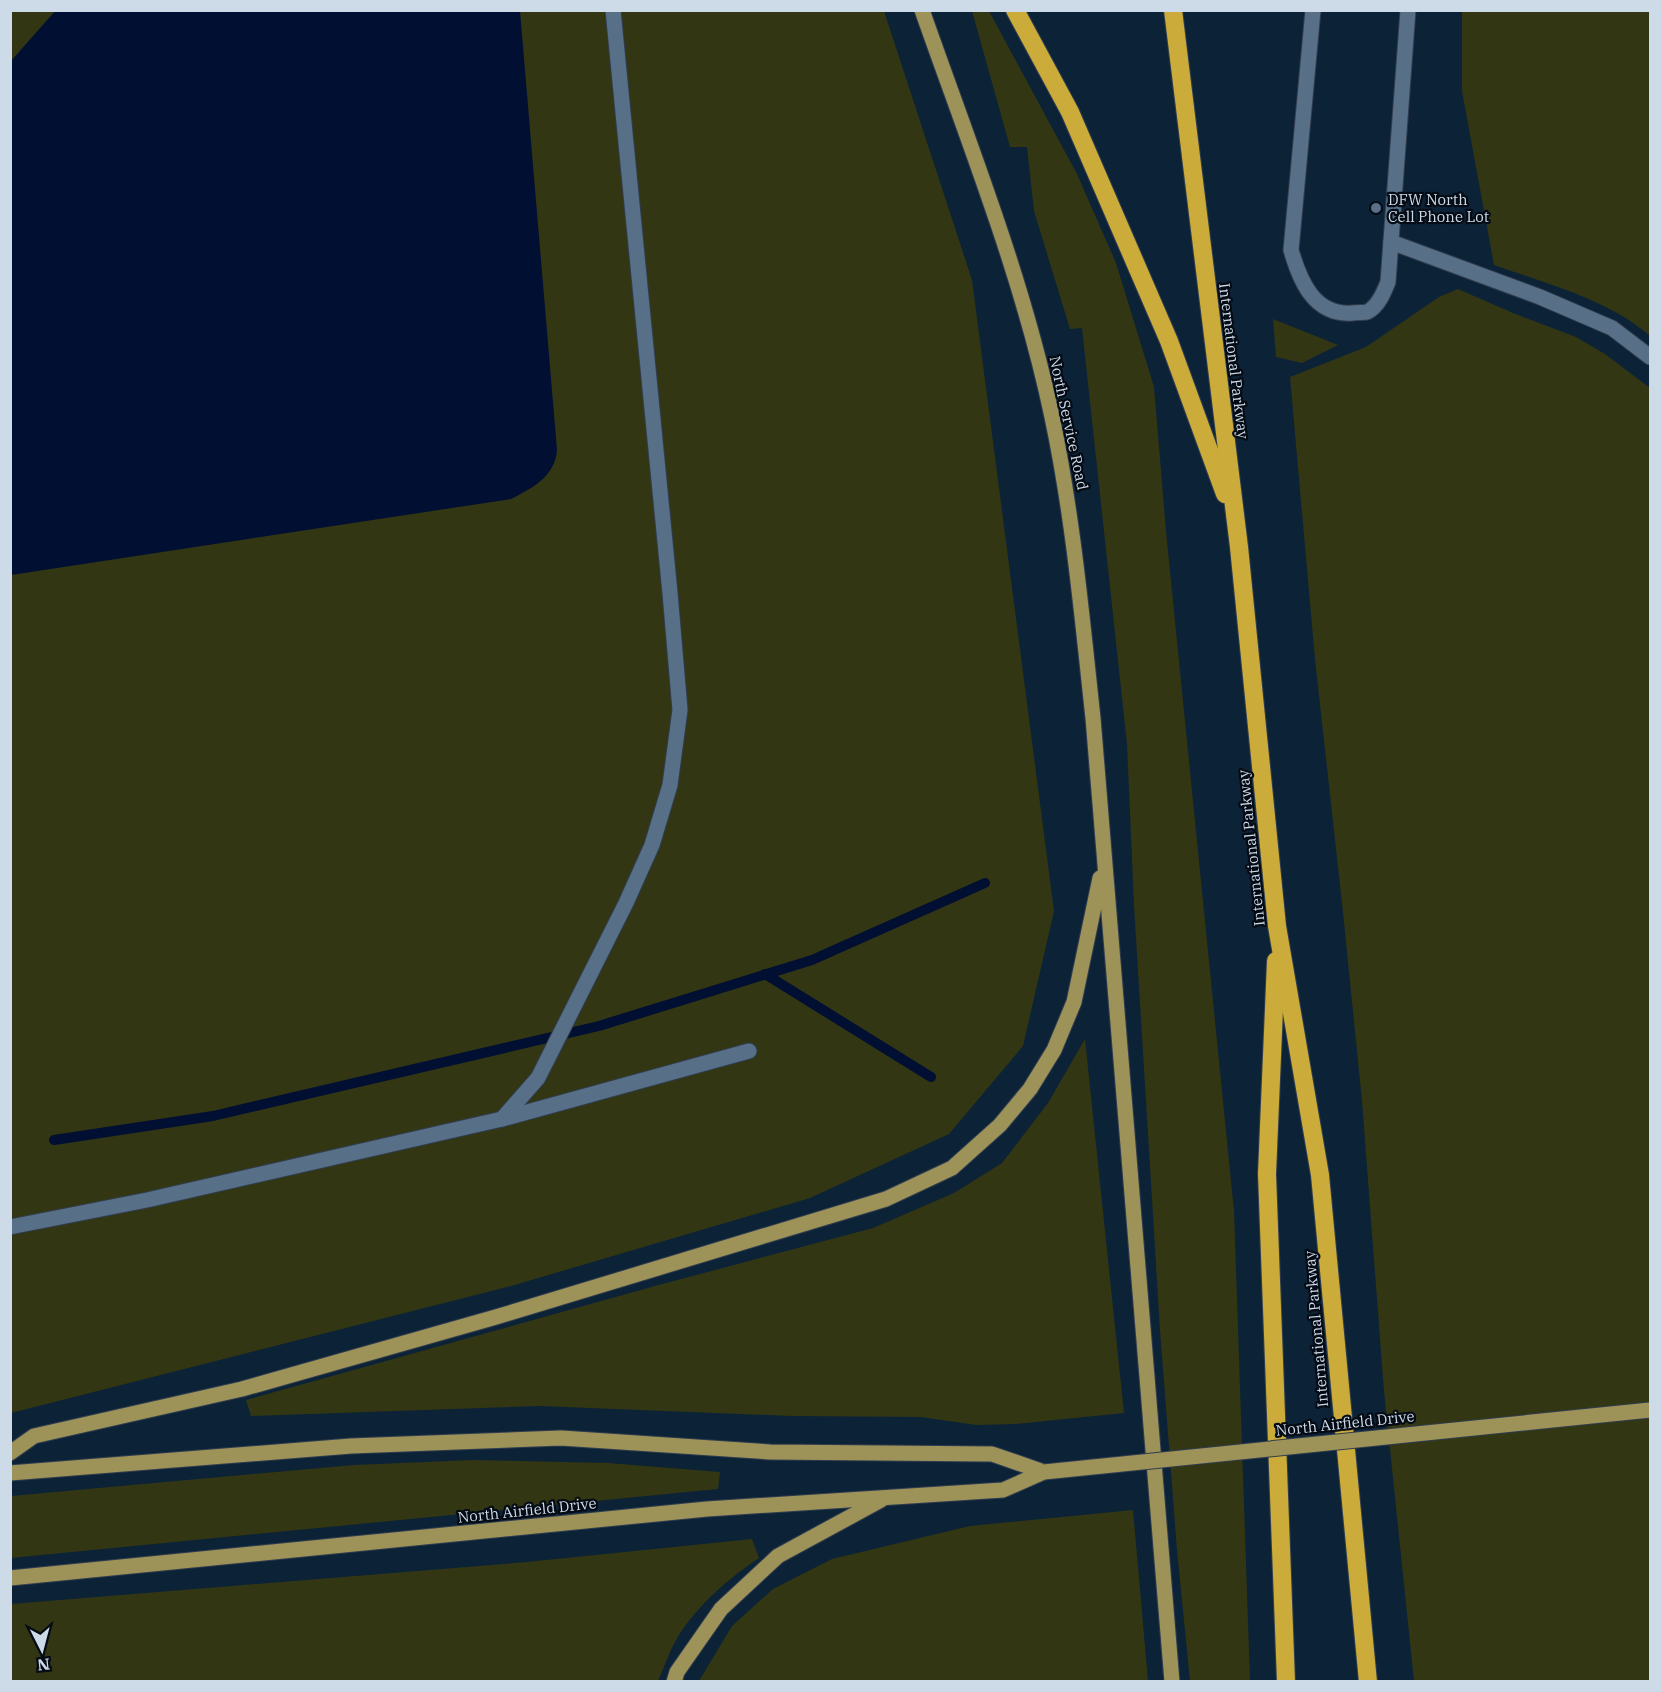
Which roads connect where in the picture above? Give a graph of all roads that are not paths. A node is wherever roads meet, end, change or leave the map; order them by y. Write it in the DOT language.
graph roads {
  1 [pos="613,10"];
  2 [pos="922,10"];
  3 [pos="1015,10"];
  4 [pos="1173,10"];
  5 [pos="1313,10"];
  6 [pos="1408,10"];
  7 [pos="1391,242"];
  8 [pos="1650,357"];
  9 [pos="1236,524"];
  10 [pos="1104,860"];
  11 [pos="1277,926"];
  12 [pos="749,1051"];
  13 [pos="502,1119"];
  14 [pos="10,1227"];
  15 [pos="1650,1410"];
  16 [pos="10,1453"];
  17 [pos="1044,1472"];
  18 [pos="10,1473"];
  19 [pos="885,1497"];
  20 [pos="10,1578"];
  21 [pos="674,1682"];
  22 [pos="1173,1682"];
  23 [pos="1286,1682"];
  24 [pos="1368,1682"];
  1 -- 13 [label="lane"];
  2 -- 10 [label="main road, North Service Road"];
  3 -- 9 [label="highway"];
  4 -- 9 [label="highway, International Parkway"];
  5 -- 7 [label="lane"];
  6 -- 7 [label="lane"];
  7 -- 8 [label="lane"];
  9 -- 11 [label="highway, International Parkway"];
  10 -- 16 [label="main road"];
  10 -- 22 [label="main road, North Service Road"];
  11 -- 23 [label="highway"];
  11 -- 24 [label="highway, International Parkway"];
  12 -- 13 [label="lane"];
  13 -- 14 [label="lane"];
  15 -- 17 [label="main road, North Airfield Drive, bridge"];
  17 -- 18 [label="main road, North Airfield Drive"];
  17 -- 19 [label="main road, North Airfield Drive"];
  19 -- 20 [label="main road, North Airfield Drive"];
  19 -- 21 [label="main road"];
}
